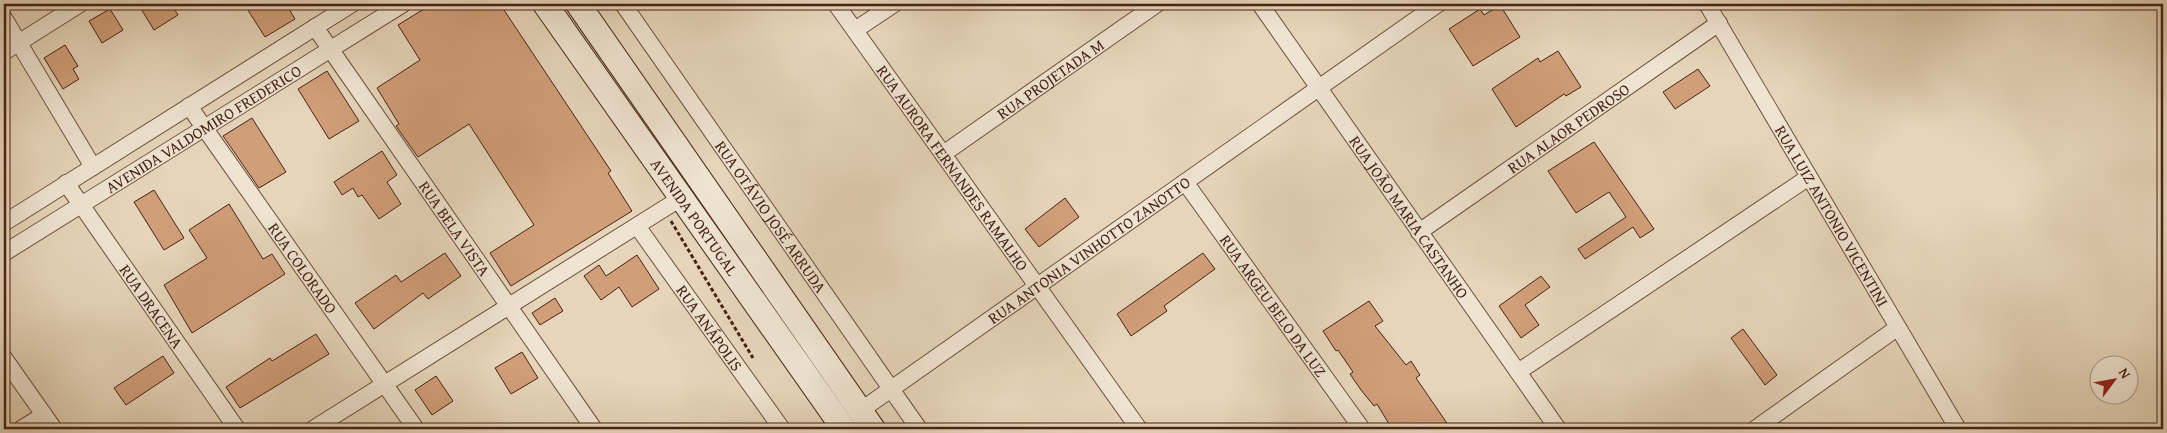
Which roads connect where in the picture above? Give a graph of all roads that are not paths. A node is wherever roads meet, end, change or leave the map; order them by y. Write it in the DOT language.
graph roads {
  1 [pos="80,4"];
  2 [pos="352,4"];
  3 [pos="403,4"];
  4 [pos="545,4"];
  5 [pos="578,4"];
  6 [pos="623,4"];
  7 [pos="836,4"];
  8 [pos="894,4"];
  9 [pos="1157,4"];
  10 [pos="1260,4"];
  11 [pos="1438,4"];
  12 [pos="1707,4"];
  13 [pos="4,18"];
  14 [pos="1719,23"];
  15 [pos="315,27"];
  16 [pos="366,27"];
  17 [pos="855,30"];
  18 [pos="18,42"];
  19 [pos="330,49"];
  20 [pos="4,52"];
  21 [pos="1318,88"];
  22 [pos="189,106"];
  23 [pos="204,128"];
  24 [pos="943,154"];
  25 [pos="93,166"];
  26 [pos="1809,178"];
  27 [pos="1185,182"];
  28 [pos="66,183"];
  29 [pos="682,198"];
  30 [pos="81,205"];
  31 [pos="4,223"];
  32 [pos="637,226"];
  33 [pos="1419,232"];
  34 [pos="4,254"];
  35 [pos="1037,286"];
  36 [pos="508,307"];
  37 [pos="1897,328"];
  38 [pos="4,358"];
  39 [pos="1518,372"];
  40 [pos="384,384"];
  41 [pos="891,390"];
  42 [pos="44,415"];
  43 [pos="867,420"];
  44 [pos="21,429"];
  45 [pos="54,429"];
  46 [pos="237,429"];
  47 [pos="314,429"];
  48 [pos="416,429"];
  49 [pos="594,429"];
  50 [pos="782,429"];
  51 [pos="844,429"];
  52 [pos="919,429"];
  53 [pos="1139,429"];
  54 [pos="1362,429"];
  55 [pos="1558,429"];
  56 [pos="1754,429"];
  57 [pos="1958,429"];
  1 -- 18 [label="street"];
  2 -- 15 [label="street, AVENIDA VALDOMIRO FREDERICO"];
  2 -- 16 [label="street"];
  3 -- 16 [label="street, AVENIDA VALDOMIRO FREDERICO"];
  4 -- 29 [label="main road, AVENIDA PORTUGAL"];
  5 -- 43 [label="main road, AVENIDA PORTUGAL"];
  6 -- 41 [label="street, RUA OTÁVIO JOSÉ ARRUDA"];
  7 -- 17 [label="street, RUA AURORA FERNANDES RAMALHO"];
  8 -- 17 [label="street"];
  9 -- 24 [label="street, RUA PROJETADA M"];
  10 -- 21 [label="street, RUA JOÃO MARIA CASTANHO"];
  11 -- 21 [label="street, RUA ANTONIA VINHOTTO ZANOTTO"];
  12 -- 14 [label="street, RUA LUIZ ANTONIO VICENTINI"];
  13 -- 18 [label="street"];
  14 -- 26 [label="street, RUA LUIZ ANTONIO VICENTINI"];
  14 -- 33 [label="street, RUA ALAOR PEDROSO"];
  15 -- 19 [label="street, RUA BELA VISTA"];
  15 -- 22 [label="street, AVENIDA VALDOMIRO FREDERICO"];
  16 -- 19 [label="street, AVENIDA VALDOMIRO FREDERICO"];
  17 -- 24 [label="street, RUA AURORA FERNANDES RAMALHO"];
  18 -- 20 [label="street"];
  18 -- 25 [label="street"];
  19 -- 23 [label="street, AVENIDA VALDOMIRO FREDERICO"];
  19 -- 36 [label="street, RUA BELA VISTA"];
  21 -- 27 [label="street, RUA ANTONIA VINHOTTO ZANOTTO"];
  21 -- 33 [label="street, RUA JOÃO MARIA CASTANHO"];
  22 -- 23 [label="street, RUA COLORADO"];
  22 -- 25 [label="street, AVENIDA VALDOMIRO FREDERICO"];
  23 -- 30 [label="street, AVENIDA VALDOMIRO FREDERICO"];
  23 -- 40 [label="street, RUA COLORADO"];
  24 -- 35 [label="street, RUA AURORA FERNANDES RAMALHO"];
  25 -- 28 [label="street, AVENIDA VALDOMIRO FREDERICO"];
  26 -- 37 [label="street, RUA LUIZ ANTONIO VICENTINI"];
  26 -- 39 [label="street"];
  27 -- 35 [label="street, RUA ANTONIA VINHOTTO ZANOTTO"];
  27 -- 54 [label="street, RUA ARGEU BELO DA LUZ"];
  28 -- 30 [label="street, RUA DRACENA"];
  28 -- 31 [label="street, AVENIDA VALDOMIRO FREDERICO"];
  29 -- 32 [label="street"];
  29 -- 51 [label="main road, AVENIDA PORTUGAL"];
  30 -- 34 [label="street, AVENIDA VALDOMIRO FREDERICO"];
  30 -- 46 [label="street, RUA DRACENA"];
  32 -- 36 [label="street"];
  32 -- 50 [label="street, RUA ANÁPOLIS"];
  33 -- 39 [label="street, RUA JOÃO MARIA CASTANHO"];
  35 -- 41 [label="street, RUA ANTONIA VINHOTTO ZANOTTO"];
  35 -- 53 [label="street, RUA AURORA FERNANDES RAMALHO"];
  36 -- 40 [label="street"];
  36 -- 49 [label="street, RUA BELA VISTA"];
  37 -- 56 [label="street"];
  37 -- 57 [label="street, RUA LUIZ ANTONIO VICENTINI"];
  38 -- 42 [label="street"];
  39 -- 55 [label="street, RUA JOÃO MARIA CASTANHO"];
  40 -- 47 [label="street"];
  40 -- 48 [label="street, RUA COLORADO"];
  41 -- 43 [label="street, RUA ANTONIA VINHOTTO ZANOTTO"];
  41 -- 52 [label="street, RUA OTÁVIO JOSÉ ARRUDA"];
  42 -- 44 [label="street"];
  42 -- 45 [label="street"];
}
